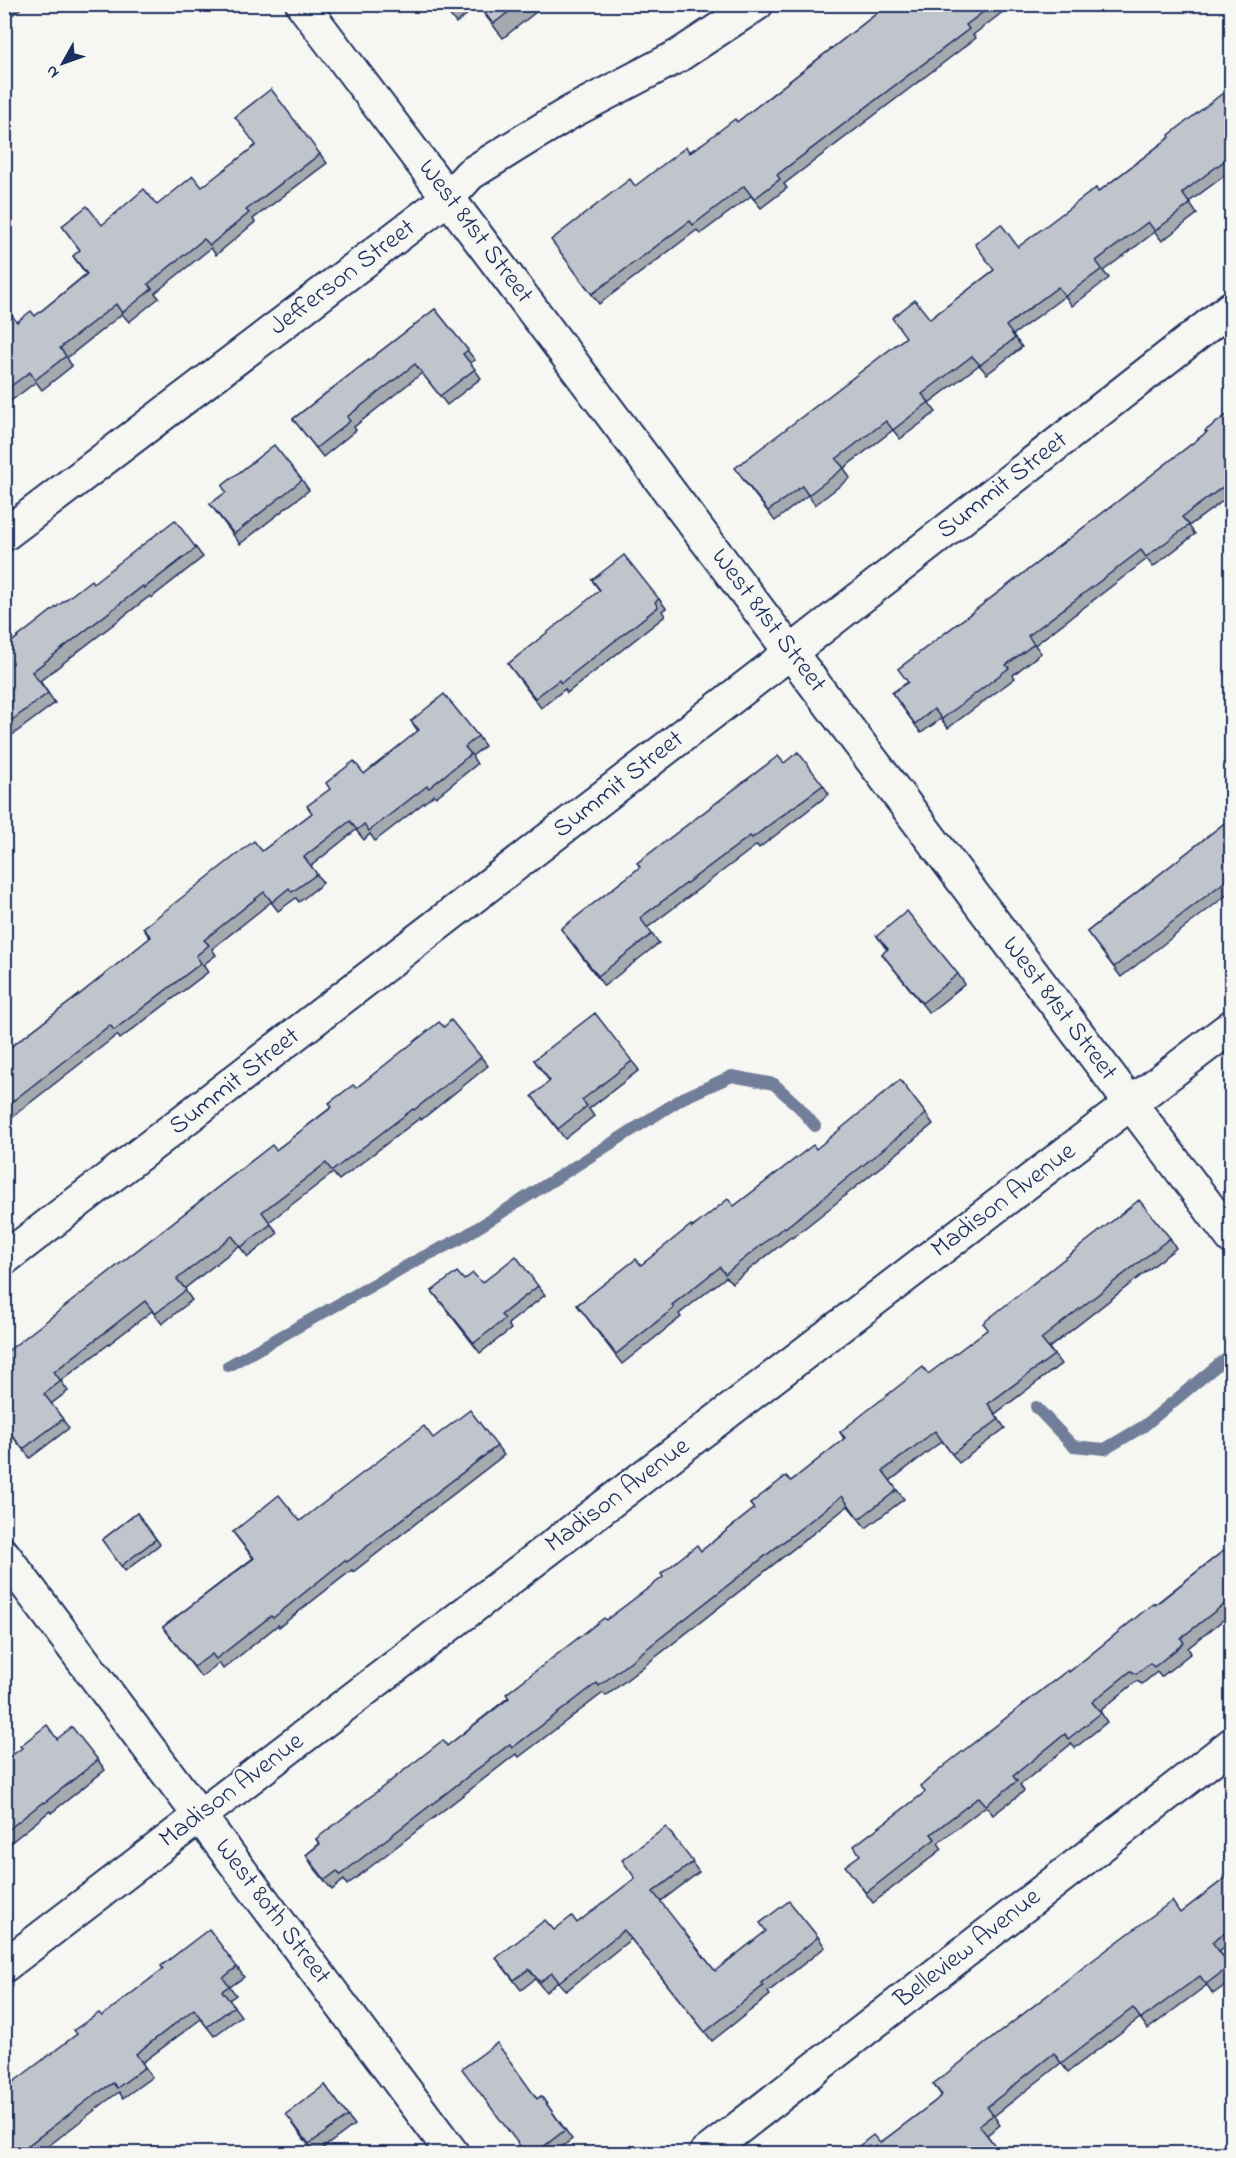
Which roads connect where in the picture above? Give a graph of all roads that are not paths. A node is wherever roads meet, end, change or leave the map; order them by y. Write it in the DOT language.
graph roads {
  1 [pos="302,4"];
  2 [pos="757,4"];
  3 [pos="449,197"];
  4 [pos="1232,307"];
  5 [pos="4,535"];
  6 [pos="791,652"];
  7 [pos="1232,1026"];
  8 [pos="1131,1104"];
  9 [pos="1232,1238"];
  10 [pos="4,1259"];
  11 [pos="4,1554"];
  12 [pos="1232,1744"];
  13 [pos="200,1816"];
  14 [pos="4,1966"];
  15 [pos="453,2154"];
  16 [pos="705,2154"];
  1 -- 3 [label="street, West 81st Street"];
  2 -- 3 [label="street, Jefferson Street"];
  3 -- 5 [label="street, Jefferson Street"];
  3 -- 6 [label="street, West 81st Street"];
  4 -- 6 [label="street, Summit Street"];
  6 -- 8 [label="street, West 81st Street"];
  6 -- 10 [label="street, Summit Street"];
  7 -- 8 [label="street, Madison Avenue"];
  8 -- 9 [label="street, West 81st Street"];
  8 -- 13 [label="street, Madison Avenue"];
  11 -- 13 [label="street, West 80th Street"];
  12 -- 16 [label="street, Belleview Avenue"];
  13 -- 14 [label="street, Madison Avenue"];
  13 -- 15 [label="street, West 80th Street"];
}
